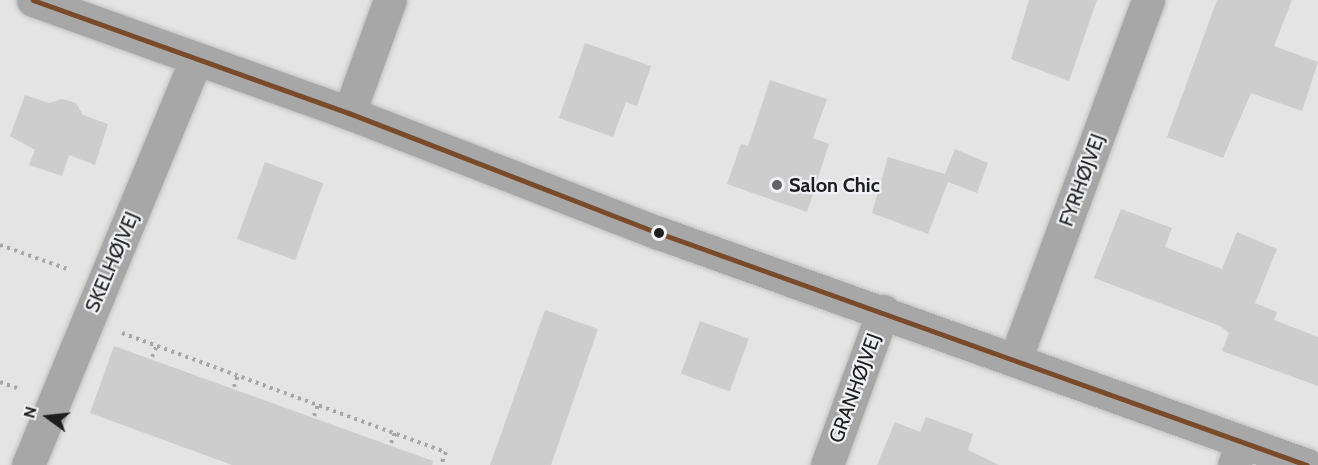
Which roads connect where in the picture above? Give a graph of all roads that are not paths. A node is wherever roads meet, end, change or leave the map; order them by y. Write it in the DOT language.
graph roads {
  1 [pos="33,0"];
  2 [pos="390,0"];
  3 [pos="1148,0"];
  4 [pos="196,59"];
  5 [pos="349,113"];
  6 [pos="883,311"];
  7 [pos="1015,360"];
  8 [pos="1238,454"];
  9 [pos="28,465"];
  10 [pos="827,465"];
  11 [pos="1307,465"];
  1 -- 4 [label="street"];
  2 -- 5 [label="street"];
  3 -- 7 [label="street, FYRHØJVEJ"];
  4 -- 5 [label="street"];
  4 -- 9 [label="street, SKELHØJVEJ"];
  5 -- 6 [label="street"];
  6 -- 7 [label="street"];
  6 -- 10 [label="street, GRANHØJVEJ"];
  7 -- 8 [label="street"];
  8 -- 11 [label="street"];
}
